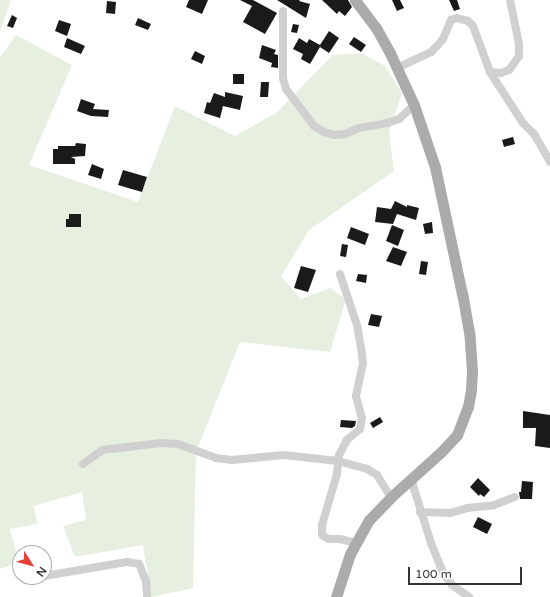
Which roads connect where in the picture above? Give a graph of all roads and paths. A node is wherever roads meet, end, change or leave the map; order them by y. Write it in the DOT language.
graph roads {
  1 [pos="354,0"];
  2 [pos="510,0"];
  3 [pos="282,11"];
  4 [pos="397,68"];
  5 [pos="490,72"];
  6 [pos="414,105"];
  7 [pos="550,162"];
  8 [pos="340,274"];
  9 [pos="338,461"];
  10 [pos="83,464"];
  11 [pos="411,479"];
  12 [pos="391,497"];
  13 [pos="515,497"];
  14 [pos="420,512"];
  15 [pos="356,543"];
  16 [pos="52,575"];
  17 [pos="147,597"];
  18 [pos="336,597"];
  19 [pos="469,597"];
  1 -- 4 [label="main road"];
  2 -- 5 [label="street"];
  3 -- 6 [label="street"];
  4 -- 5 [label="street"];
  4 -- 6 [label="main road"];
  5 -- 7 [label="street"];
  6 -- 11 [label="main road"];
  8 -- 9 [label="street"];
  9 -- 10 [label="street"];
  9 -- 12 [label="street"];
  9 -- 15 [label="street"];
  11 -- 12 [label="main road"];
  11 -- 14 [label="street"];
  12 -- 15 [label="main road"];
  13 -- 14 [label="street"];
  14 -- 19 [label="street"];
  15 -- 18 [label="main road"];
  16 -- 17 [label="street"];
}
